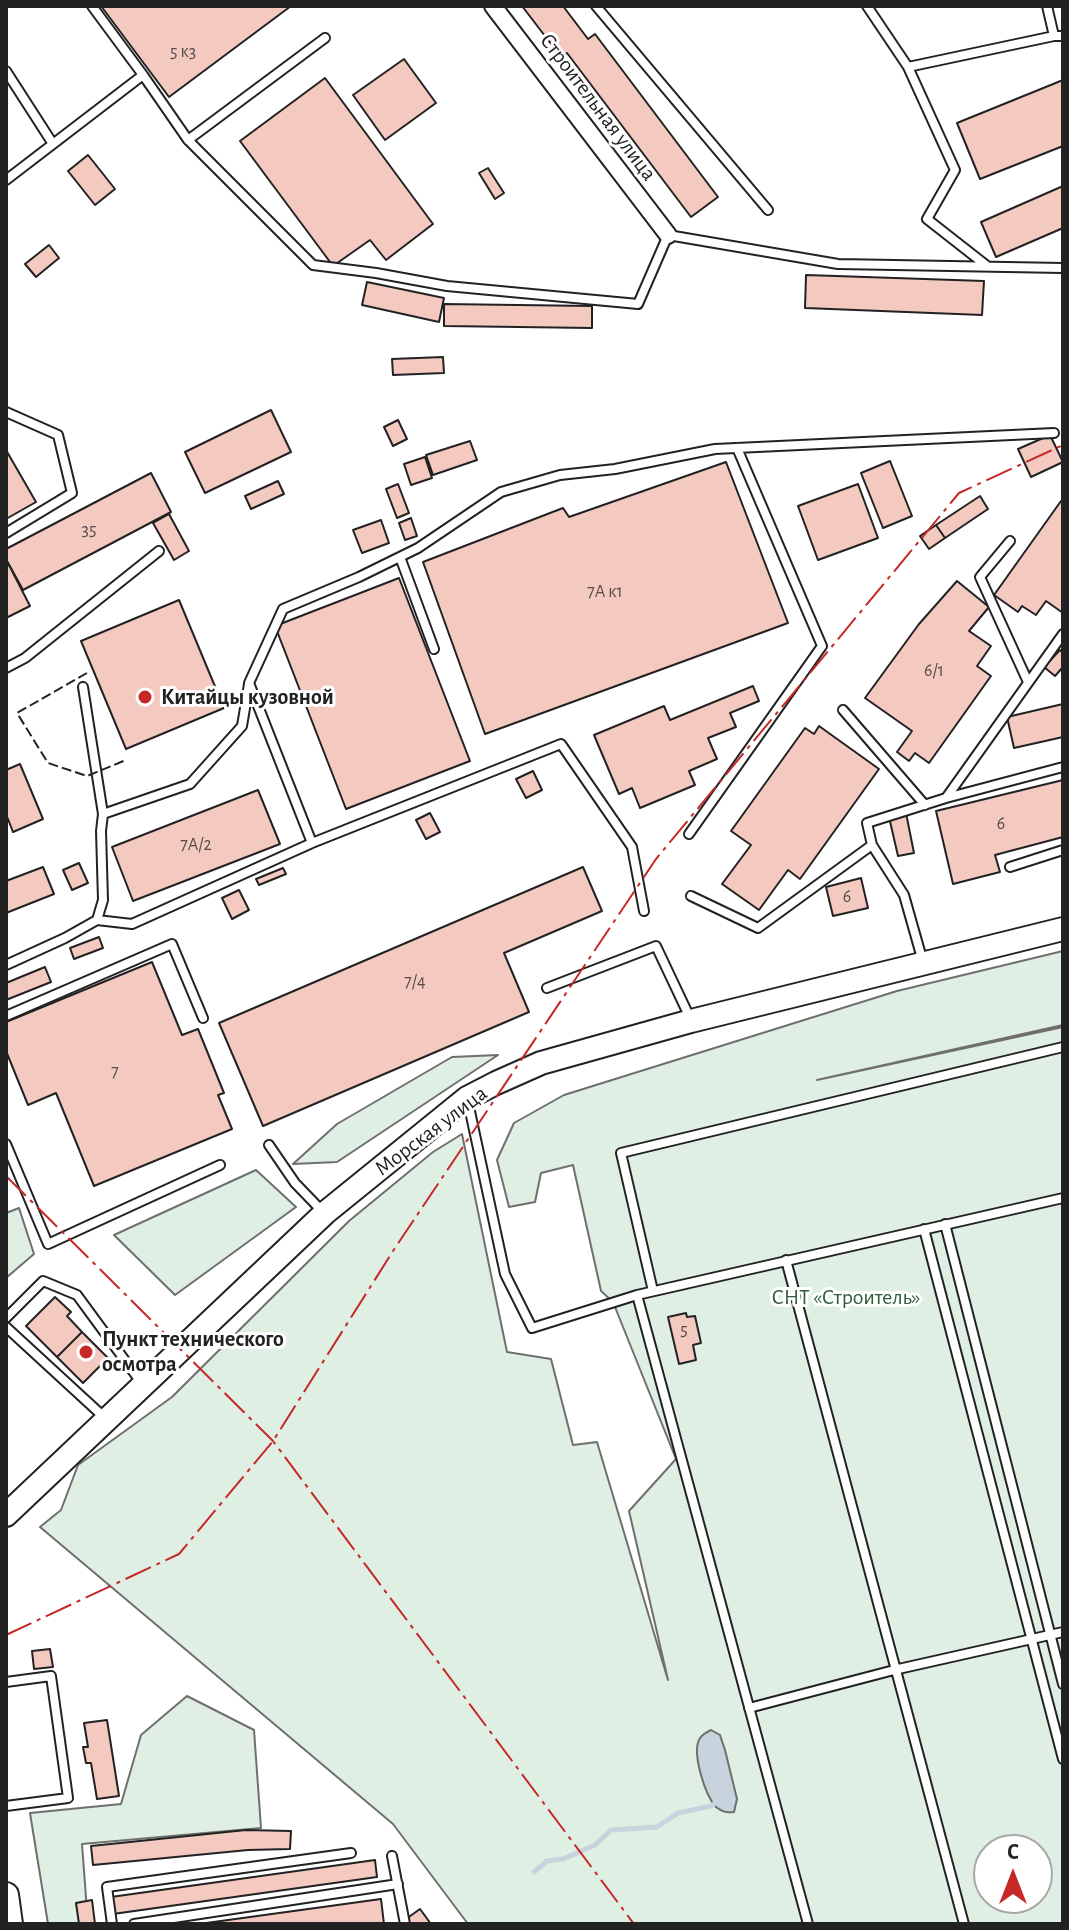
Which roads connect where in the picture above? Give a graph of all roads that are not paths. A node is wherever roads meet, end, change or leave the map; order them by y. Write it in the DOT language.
graph roads {
  1 [pos="92,6"];
  2 [pos="493,6"];
  3 [pos="596,6"];
  4 [pos="867,6"];
  5 [pos="1047,6"];
  6 [pos="1058,36"];
  7 [pos="325,38"];
  8 [pos="908,67"];
  9 [pos="6,71"];
  10 [pos="143,75"];
  11 [pos="188,140"];
  12 [pos="53,144"];
  13 [pos="6,180"];
  14 [pos="768,210"];
  15 [pos="668,235"];
  16 [pos="988,266"];
  17 [pos="1063,268"];
  18 [pos="6,412"];
  19 [pos="1054,433"];
  20 [pos="737,448"];
  21 [pos="6,533"];
  22 [pos="1010,541"];
  23 [pos="159,551"];
  24 [pos="400,557"];
  25 [pos="1063,634"];
  26 [pos="434,649"];
  27 [pos="6,668"];
  28 [pos="1028,682"];
  29 [pos="249,683"];
  30 [pos="83,687"];
  31 [pos="843,710"];
  32 [pos="1063,767"];
  33 [pos="946,798"];
  34 [pos="925,805"];
  35 [pos="103,814"];
  36 [pos="689,834"];
  37 [pos="312,843"];
  38 [pos="872,845"];
  39 [pos="1063,850"];
  40 [pos="1010,867"];
  41 [pos="691,896"];
  42 [pos="644,911"];
  43 [pos="97,920"];
  44 [pos="1063,929"];
  45 [pos="923,963"];
  46 [pos="6,965"];
  47 [pos="547,988"];
  48 [pos="6,1016"];
  49 [pos="203,1018"];
  50 [pos="691,1021"];
  51 [pos="1063,1047"];
  52 [pos="467,1098"];
  53 [pos="6,1144"];
  54 [pos="269,1145"];
  55 [pos="220,1165"];
  56 [pos="1063,1198"];
  57 [pos="325,1213"];
  58 [pos="945,1224"];
  59 [pos="924,1229"];
  60 [pos="786,1260"];
  61 [pos="653,1291"];
  62 [pos="637,1295"];
  63 [pos="6,1318"];
  64 [pos="6,1327"];
  65 [pos="143,1385"];
  66 [pos="107,1420"];
  67 [pos="6,1515"];
  68 [pos="1063,1632"];
  69 [pos="1050,1635"];
  70 [pos="1032,1639"];
  71 [pos="894,1670"];
  72 [pos="6,1682"];
  73 [pos="1063,1684"];
  74 [pos="749,1708"];
  75 [pos="1063,1759"];
  76 [pos="6,1806"];
  77 [pos="351,1853"];
  78 [pos="392,1856"];
  79 [pos="398,1884"];
  80 [pos="6,1895"];
  81 [pos="10,1924"];
  82 [pos="112,1924"];
  83 [pos="134,1924"];
  84 [pos="405,1924"];
  85 [pos="808,1924"];
  86 [pos="964,1924"];
  1 -- 10 [label="lane"];
  2 -- 15 [label="street, Строительная улица"];
  3 -- 14 [label="lane"];
  4 -- 8 [label="lane"];
  5 -- 6 [label="lane"];
  6 -- 8 [label="lane"];
  7 -- 11 [label="lane"];
  8 -- 16 [label="lane"];
  9 -- 12 [label="lane"];
  10 -- 11 [label="lane"];
  10 -- 12 [label="lane"];
  11 -- 15 [label="lane"];
  12 -- 13 [label="lane"];
  15 -- 16 [label="lane"];
  16 -- 17 [label="lane"];
  18 -- 21 [label="lane"];
  19 -- 20 [label="lane"];
  20 -- 24 [label="lane"];
  20 -- 36 [label="lane"];
  22 -- 28 [label="lane"];
  23 -- 27 [label="lane"];
  24 -- 26 [label="lane"];
  24 -- 29 [label="lane"];
  25 -- 28 [label="lane"];
  28 -- 33 [label="lane"];
  29 -- 35 [label="lane"];
  29 -- 37 [label="lane"];
  30 -- 35 [label="lane"];
  31 -- 34 [label="lane"];
  32 -- 33 [label="lane"];
  33 -- 34 [label="lane"];
  34 -- 38 [label="lane"];
  35 -- 43 [label="lane"];
  37 -- 42 [label="lane"];
  37 -- 43 [label="lane"];
  38 -- 41 [label="lane"];
  38 -- 45 [label="lane"];
  39 -- 40 [label="lane"];
  43 -- 46 [label="lane"];
  44 -- 45 [label="street, Морская улица"];
  45 -- 50 [label="street, Морская улица"];
  47 -- 50 [label="lane"];
  48 -- 49 [label="lane"];
  50 -- 52 [label="street, Морская улица"];
  51 -- 61 [label="lane"];
  52 -- 57 [label="street, Морская улица"];
  52 -- 62 [label="lane"];
  53 -- 55 [label="lane"];
  54 -- 57 [label="lane"];
  56 -- 58 [label="lane"];
  57 -- 65 [label="street, Морская улица"];
  58 -- 59 [label="lane"];
  58 -- 69 [label="lane"];
  59 -- 60 [label="lane"];
  59 -- 70 [label="lane"];
  60 -- 61 [label="lane"];
  60 -- 71 [label="lane"];
  61 -- 62 [label="lane"];
  62 -- 74 [label="lane"];
  63 -- 65 [label="lane"];
  64 -- 66 [label="lane"];
  65 -- 66 [label="street, Морская улица"];
  66 -- 67 [label="street, Морская улица"];
  68 -- 69 [label="lane"];
  69 -- 70 [label="lane"];
  69 -- 73 [label="lane"];
  70 -- 71 [label="lane"];
  70 -- 75 [label="lane"];
  71 -- 74 [label="lane"];
  71 -- 86 [label="lane"];
  72 -- 76 [label="lane"];
  74 -- 85 [label="lane"];
  77 -- 82 [label="lane"];
  78 -- 79 [label="lane"];
  79 -- 83 [label="lane"];
  79 -- 84 [label="lane"];
  80 -- 81 [label="main road"];
}
